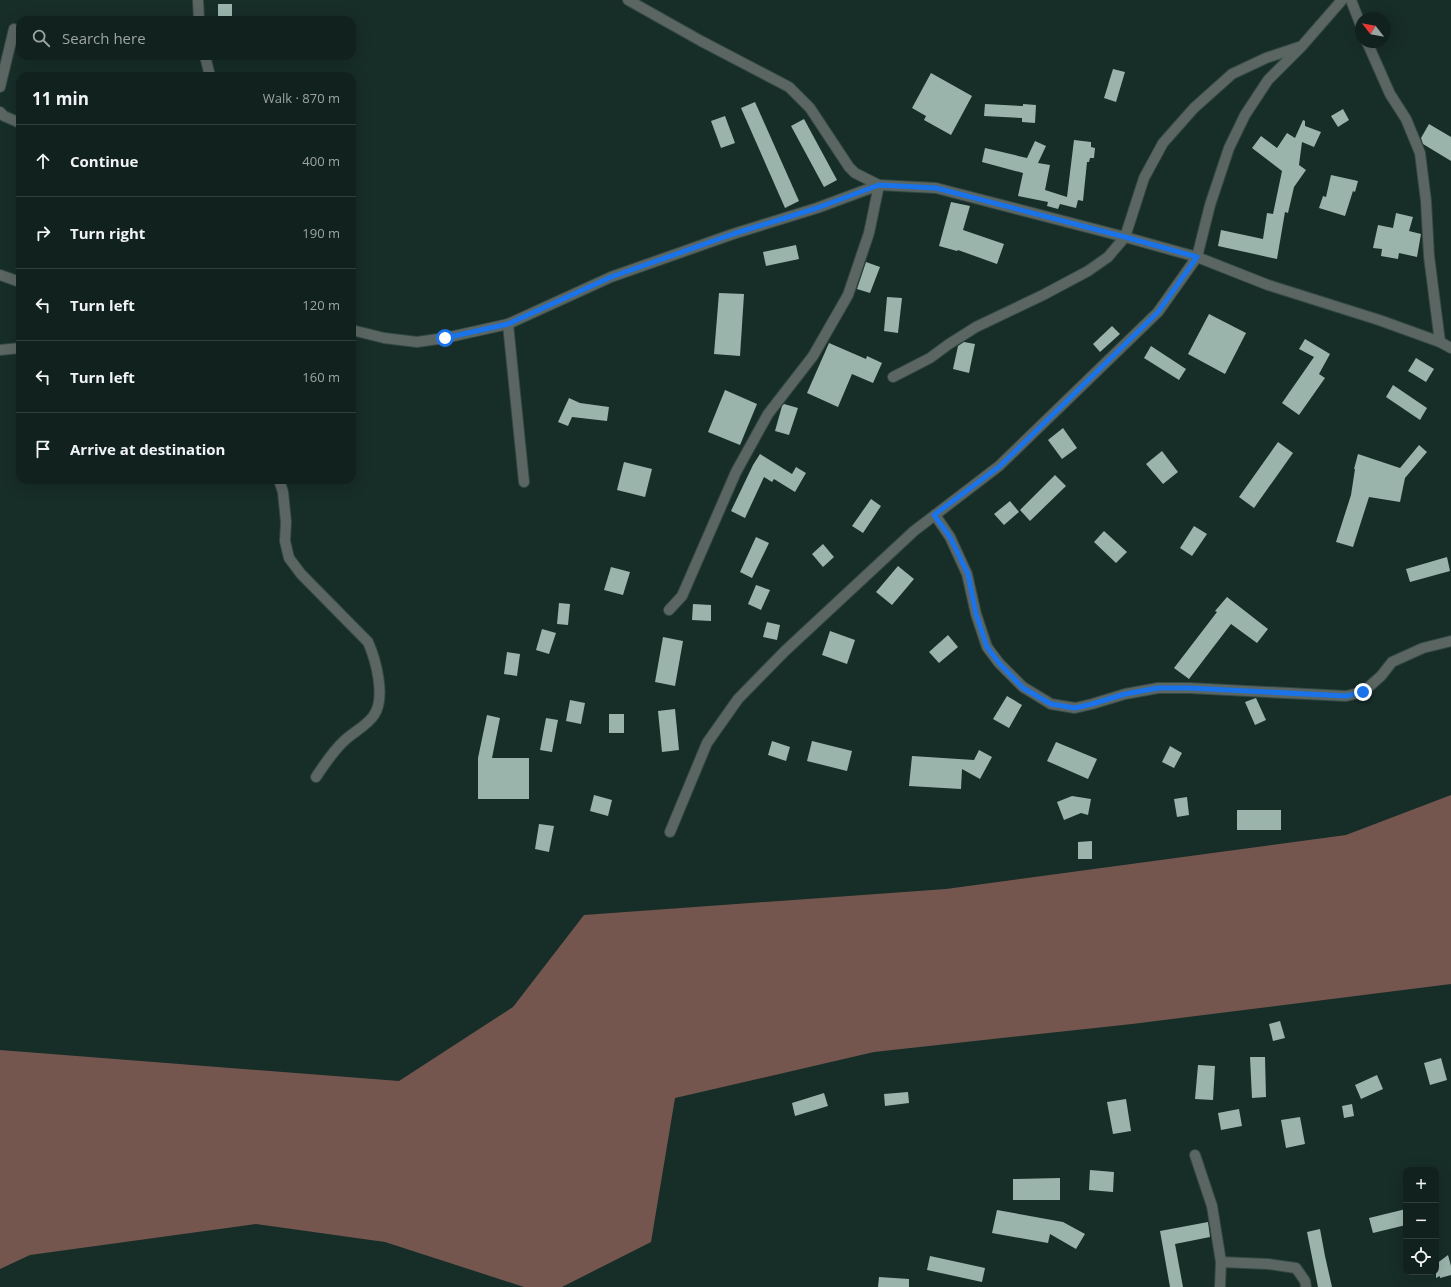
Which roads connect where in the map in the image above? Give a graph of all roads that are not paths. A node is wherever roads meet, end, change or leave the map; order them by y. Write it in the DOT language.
graph roads {
  1 [pos="198,0"];
  2 [pos="628,0"];
  3 [pos="1342,0"];
  4 [pos="1352,0"];
  5 [pos="1356,12"];
  6 [pos="199,16"];
  7 [pos="14,29"];
  8 [pos="1301,47"];
  9 [pos="1370,48"];
  10 [pos="207,60"];
  11 [pos="209,72"];
  12 [pos="0,87"];
  13 [pos="0,112"];
  14 [pos="16,121"];
  15 [pos="879,185"];
  16 [pos="1125,237"];
  17 [pos="1197,257"];
  18 [pos="0,275"];
  19 [pos="16,281"];
  20 [pos="508,324"];
  21 [pos="356,331"];
  22 [pos="1440,342"];
  23 [pos="16,348"];
  24 [pos="1451,348"];
  25 [pos="0,350"];
  26 [pos="893,376"];
  27 [pos="524,482"];
  28 [pos="280,484"];
  29 [pos="934,515"];
  30 [pos="669,610"];
  31 [pos="1451,641"];
  32 [pos="316,777"];
  33 [pos="670,832"];
  34 [pos="1195,1154"];
  35 [pos="1221,1262"];
  36 [pos="1220,1287"];
  37 [pos="1306,1287"];
  1 -- 6 [label="street"];
  2 -- 15 [label="street"];
  3 -- 8 [label="street"];
  4 -- 5 [label="street"];
  7 -- 12 [label="street"];
  8 -- 16 [label="street"];
  8 -- 17 [label="street"];
  9 -- 22 [label="street"];
  10 -- 11 [label="street"];
  13 -- 14 [label="street"];
  15 -- 16 [label="street"];
  15 -- 20 [label="street"];
  15 -- 30 [label="street"];
  16 -- 17 [label="street"];
  16 -- 26 [label="street"];
  17 -- 22 [label="street"];
  17 -- 29 [label="street"];
  18 -- 19 [label="street"];
  20 -- 21 [label="street"];
  20 -- 27 [label="street"];
  22 -- 24 [label="street"];
  23 -- 25 [label="street"];
  28 -- 32 [label="street"];
  29 -- 31 [label="street"];
  29 -- 33 [label="street"];
  34 -- 35 [label="street"];
  35 -- 36 [label="street"];
  35 -- 37 [label="street"];
}
